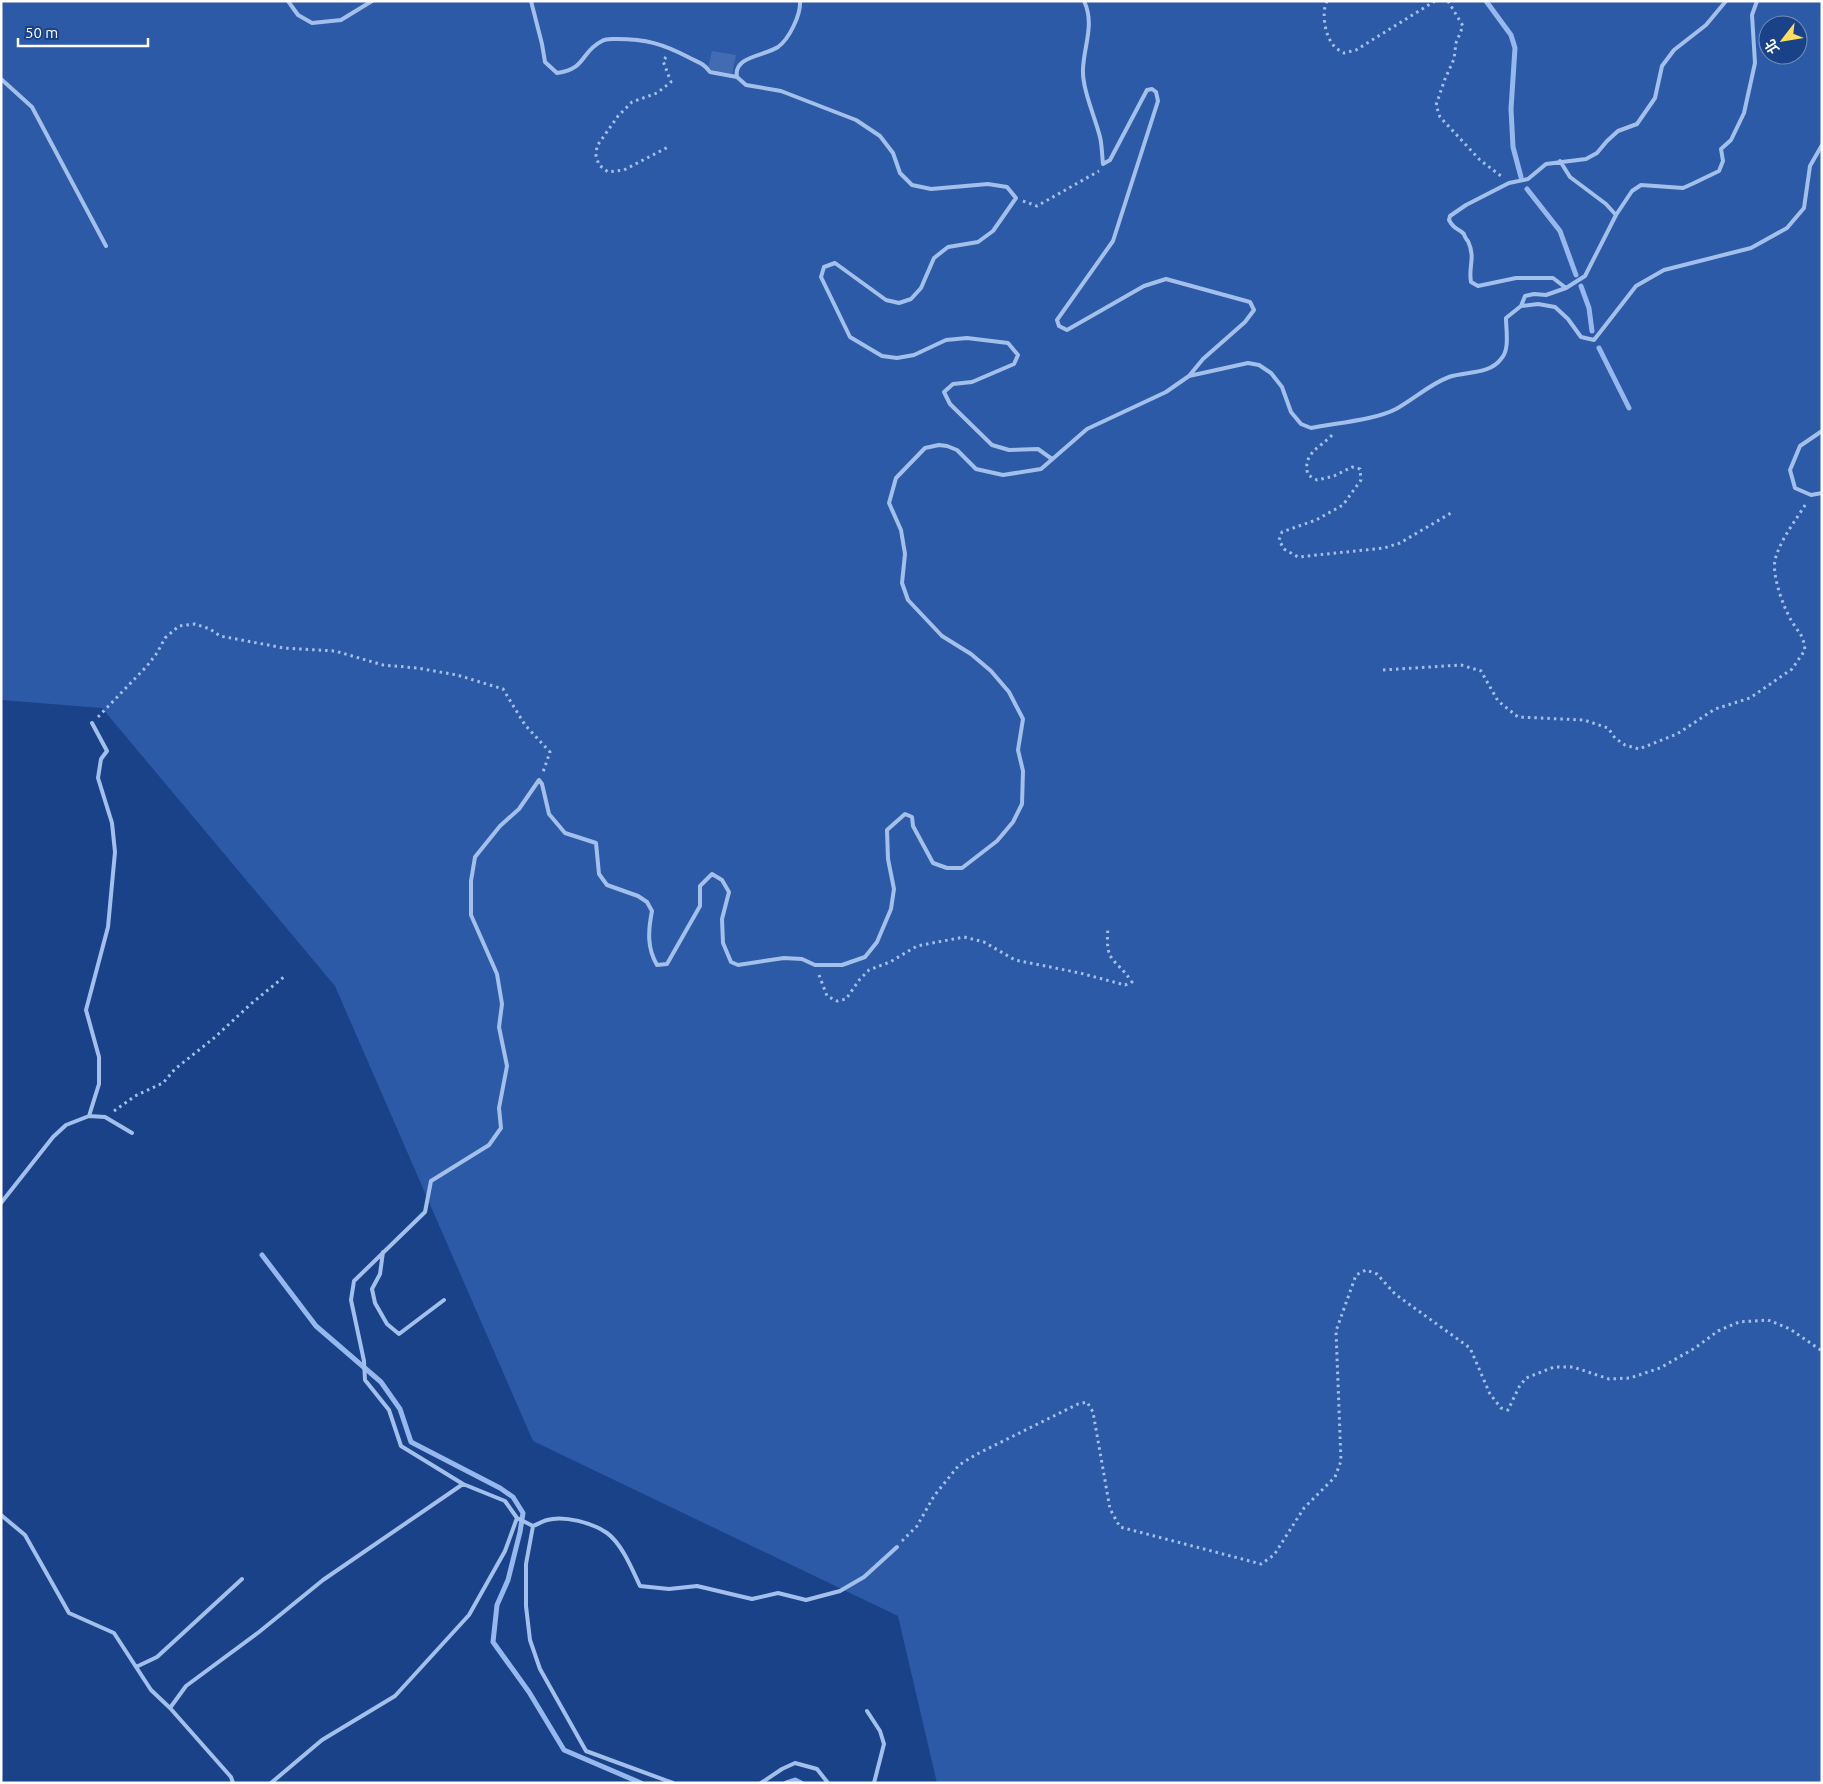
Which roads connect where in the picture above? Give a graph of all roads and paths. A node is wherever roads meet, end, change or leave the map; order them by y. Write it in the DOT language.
graph roads {
  1 [pos="288,1"];
  2 [pos="372,1"];
  3 [pos="532,1"];
  4 [pos="800,1"];
  5 [pos="1084,1"];
  6 [pos="1327,1"];
  7 [pos="1435,1"];
  8 [pos="1448,1"];
  9 [pos="1726,1"];
  10 [pos="1757,1"];
  11 [pos="672,48"];
  12 [pos="737,77"];
  13 [pos="1,79"];
  14 [pos="1822,145"];
  15 [pos="670,146"];
  16 [pos="1560,161"];
  17 [pos="1103,164"];
  18 [pos="1509,183"];
  19 [pos="1016,198"];
  20 [pos="1616,215"];
  21 [pos="106,246"];
  22 [pos="1566,288"];
  23 [pos="1520,306"];
  24 [pos="1190,376"];
  25 [pos="1343,422"];
  26 [pos="1822,431"];
  27 [pos="1052,459"];
  28 [pos="1822,494"];
  29 [pos="1811,495"];
  30 [pos="1451,513"];
  31 [pos="1383,670"];
  32 [pos="92,723"];
  33 [pos="539,780"];
  34 [pos="1108,928"];
  35 [pos="815,965"];
  36 [pos="285,976"];
  37 [pos="89,1116"];
  38 [pos="105,1117"];
  39 [pos="132,1132"];
  40 [pos="1,1203"];
  41 [pos="383,1252"];
  42 [pos="444,1300"];
  43 [pos="1822,1351"];
  44 [pos="463,1484"];
  45 [pos="1,1515"];
  46 [pos="517,1518"];
  47 [pos="533,1526"];
  48 [pos="897,1547"];
  49 [pos="242,1580"];
  50 [pos="136,1667"];
  51 [pos="170,1708"];
  52 [pos="867,1711"];
  53 [pos="233,1783"];
  54 [pos="271,1783"];
  55 [pos="673,1783"];
  56 [pos="761,1783"];
  57 [pos="828,1783"];
  58 [pos="874,1783"];
  1 -- 2 [label="lane"];
  3 -- 11 [label="lane"];
  4 -- 12 [label="lane"];
  5 -- 17 [label="lane"];
  6 -- 7 [label="path"];
  8 -- 18 [label="path"];
  9 -- 16 [label="lane"];
  10 -- 20 [label="lane"];
  11 -- 12 [label="lane"];
  11 -- 15 [label="path"];
  12 -- 19 [label="lane"];
  13 -- 21 [label="lane"];
  14 -- 23 [label="lane"];
  16 -- 18 [label="lane"];
  16 -- 20 [label="lane"];
  17 -- 19 [label="path"];
  17 -- 24 [label="lane"];
  18 -- 22 [label="lane"];
  19 -- 27 [label="lane"];
  20 -- 22 [label="lane"];
  22 -- 23 [label="lane"];
  23 -- 25 [label="lane"];
  24 -- 25 [label="lane"];
  24 -- 27 [label="lane"];
  25 -- 30 [label="path"];
  26 -- 29 [label="lane"];
  27 -- 35 [label="lane"];
  28 -- 29 [label="lane"];
  29 -- 31 [label="path"];
  32 -- 33 [label="path"];
  32 -- 37 [label="lane"];
  33 -- 35 [label="lane"];
  33 -- 41 [label="lane"];
  34 -- 35 [label="path"];
  36 -- 38 [label="path"];
  37 -- 38 [label="lane"];
  37 -- 40 [label="lane"];
  38 -- 39 [label="lane"];
  41 -- 42 [label="lane"];
  41 -- 44 [label="lane"];
  43 -- 48 [label="path"];
  44 -- 46 [label="lane"];
  44 -- 51 [label="lane"];
  45 -- 50 [label="lane"];
  46 -- 47 [label="lane"];
  46 -- 54 [label="lane"];
  47 -- 48 [label="lane"];
  47 -- 55 [label="lane"];
  49 -- 50 [label="lane"];
  50 -- 51 [label="lane"];
  51 -- 53 [label="lane"];
  52 -- 58 [label="lane"];
  56 -- 57 [label="lane"];
}
